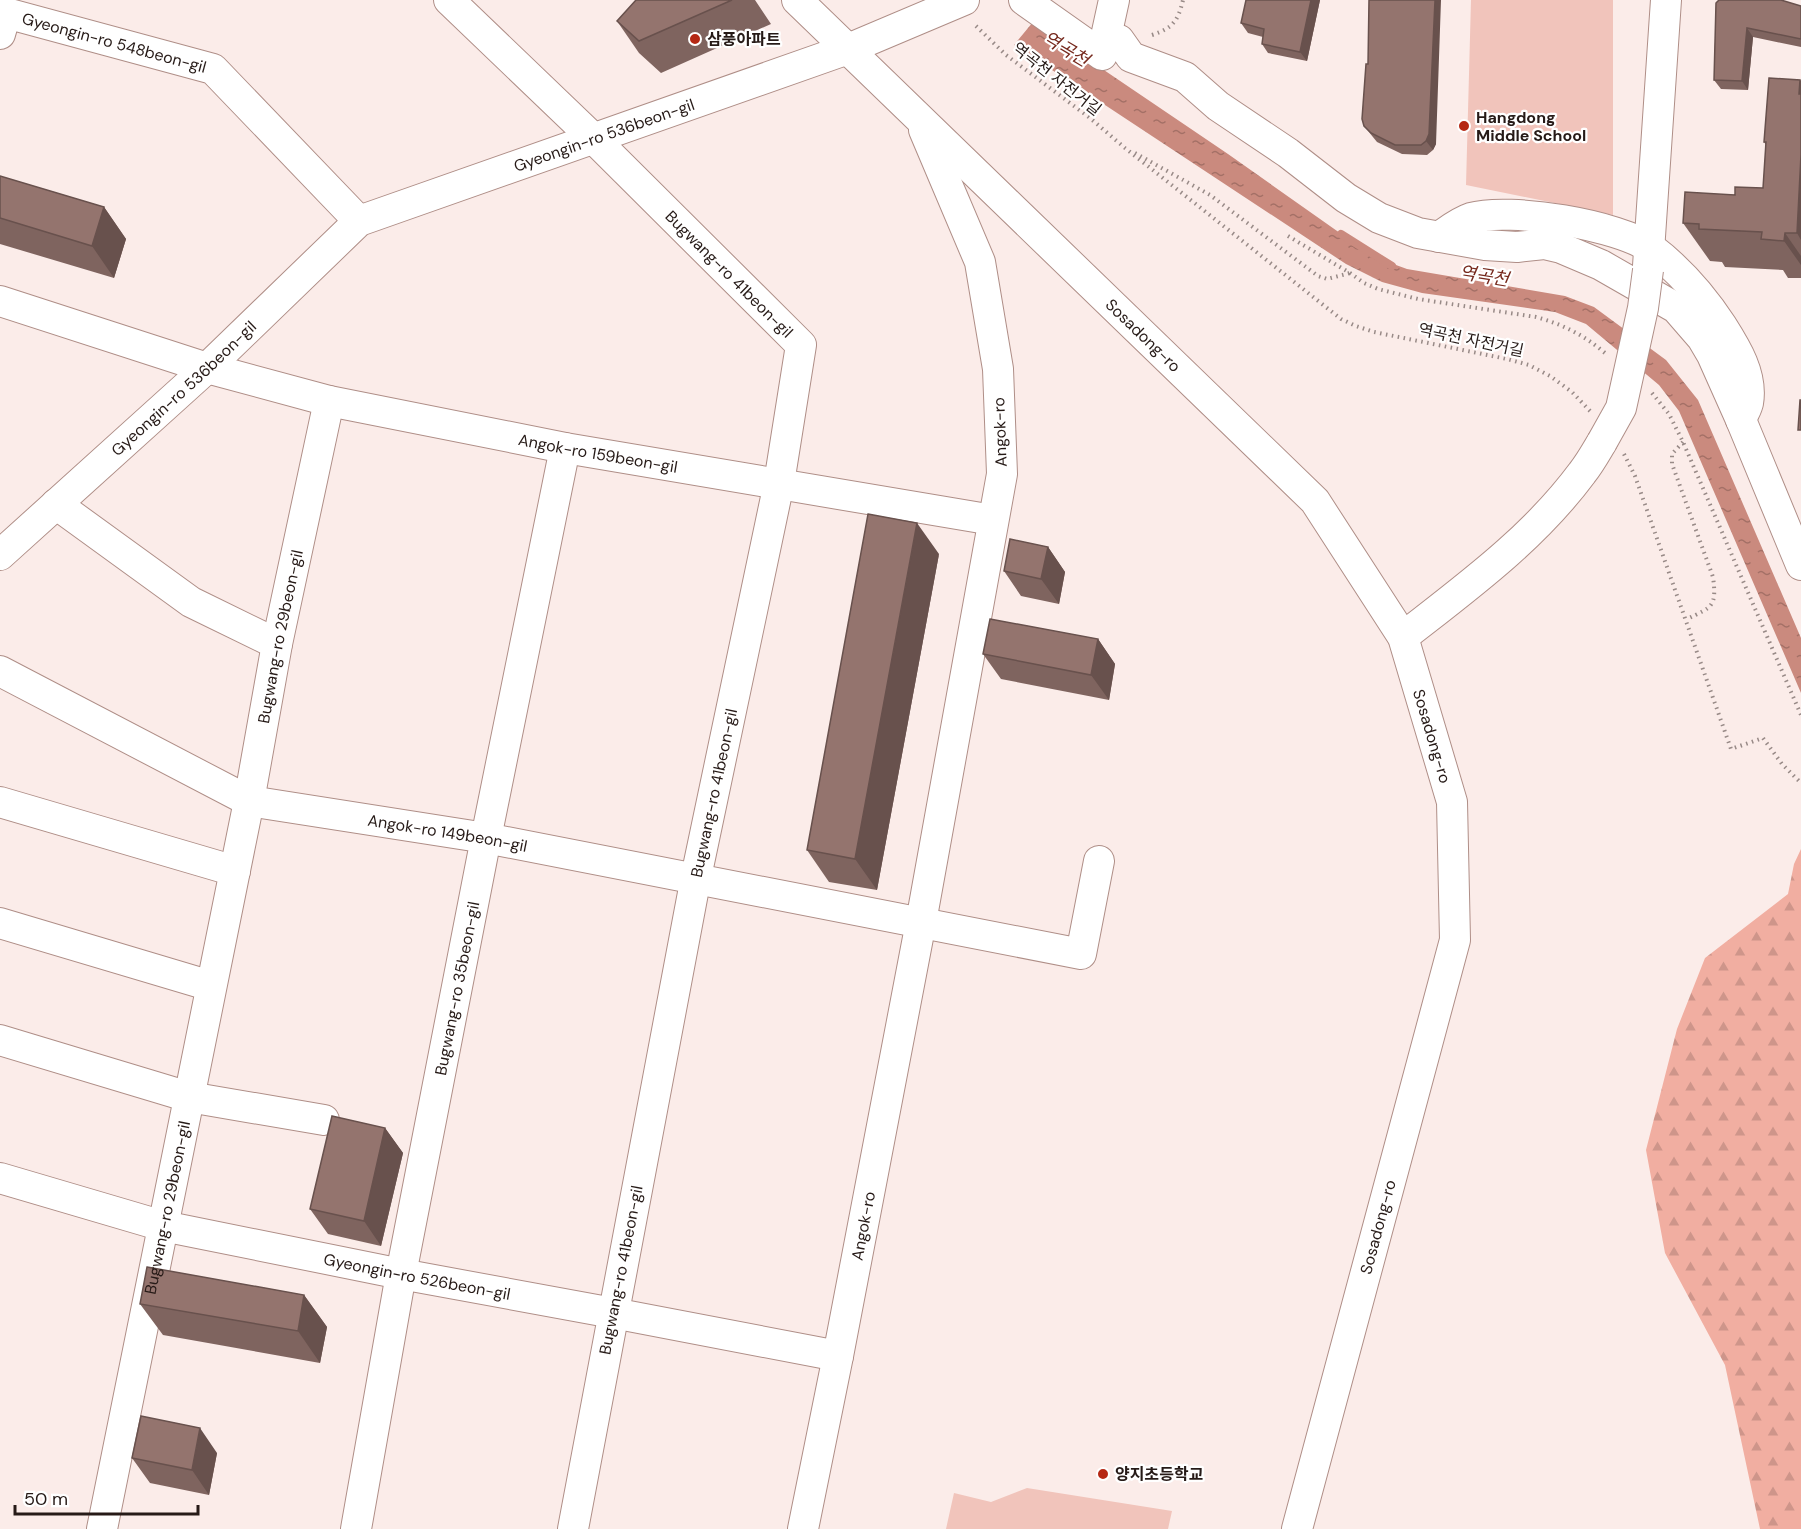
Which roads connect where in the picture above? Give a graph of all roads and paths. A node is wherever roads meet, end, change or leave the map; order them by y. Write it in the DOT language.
graph roads {
  1 [pos="449,0"];
  2 [pos="797,0"];
  3 [pos="1024,0"];
  4 [pos="1114,0"];
  5 [pos="1183,0"];
  6 [pos="1666,0"];
  7 [pos="970,13"];
  8 [pos="6,16"];
  9 [pos="1119,40"];
  10 [pos="848,49"];
  11 [pos="918,117"];
  12 [pos="593,138"];
  13 [pos="1125,148"];
  14 [pos="359,221"];
  15 [pos="1439,237"];
  16 [pos="1649,259"];
  17 [pos="1350,273"];
  18 [pos="0,300"];
  19 [pos="207,368"];
  20 [pos="329,401"];
  21 [pos="1592,413"];
  22 [pos="1741,420"];
  23 [pos="1683,442"];
  24 [pos="1610,444"];
  25 [pos="565,448"];
  26 [pos="779,483"];
  27 [pos="56,504"];
  28 [pos="993,520"];
  29 [pos="0,555"];
  30 [pos="1801,564"];
  31 [pos="1687,619"];
  32 [pos="1403,637"];
  33 [pos="277,644"];
  34 [pos="0,671"];
  35 [pos="1801,783"];
  36 [pos="249,801"];
  37 [pos="0,802"];
  38 [pos="486,838"];
  39 [pos="1099,861"];
  40 [pos="235,871"];
  41 [pos="696,877"];
  42 [pos="921,922"];
  43 [pos="0,923"];
  44 [pos="212,986"];
  45 [pos="0,1040"];
  46 [pos="189,1097"];
  47 [pos="324,1120"];
  48 [pos="0,1179"];
  49 [pos="163,1226"];
  50 [pos="401,1274"];
  51 [pos="613,1313"];
  52 [pos="838,1356"];
  53 [pos="102,1529"];
  54 [pos="356,1529"];
  55 [pos="573,1529"];
  56 [pos="803,1529"];
  57 [pos="1297,1529"];
  1 -- 12 [label="street"];
  2 -- 10 [label="street, Angok-ro"];
  3 -- 4 [label="street"];
  5 -- 9 [label="path"];
  6 -- 16 [label="street"];
  7 -- 10 [label="street, Gyeongin-ro 536beon-gil"];
  7 -- 13 [label="path, 역곡천 자전거길"];
  8 -- 14 [label="street, Gyeongin-ro 548beon-gil"];
  9 -- 15 [label="street"];
  10 -- 11 [label="street, Angok-ro"];
  10 -- 12 [label="street, Gyeongin-ro 536beon-gil"];
  11 -- 28 [label="street, Angok-ro"];
  11 -- 32 [label="street, Sosadong-ro"];
  12 -- 14 [label="street, Gyeongin-ro 536beon-gil"];
  12 -- 26 [label="street, Bugwang-ro 41beon-gil"];
  13 -- 17 [label="path"];
  13 -- 21 [label="path, 역곡천 자전거길"];
  14 -- 19 [label="street, Gyeongin-ro 536beon-gil"];
  15 -- 16 [label="street"];
  15 -- 22 [label="street"];
  16 -- 22 [label="street"];
  16 -- 24 [label="street, bridge"];
  18 -- 19 [label="street"];
  19 -- 20 [label="street, Angok-ro 159beon-gil"];
  19 -- 27 [label="street, Gyeongin-ro 536beon-gil"];
  20 -- 25 [label="street, Angok-ro 159beon-gil"];
  20 -- 33 [label="street, Bugwang-ro 29beon-gil"];
  22 -- 30 [label="street"];
  23 -- 31 [label="path"];
  24 -- 31 [label="path"];
  24 -- 32 [label="street"];
  25 -- 26 [label="street, Angok-ro 159beon-gil"];
  25 -- 38 [label="street, Bugwang-ro 35beon-gil"];
  26 -- 28 [label="street, Angok-ro 159beon-gil"];
  26 -- 41 [label="street, Bugwang-ro 41beon-gil"];
  27 -- 29 [label="street, Gyeongin-ro 536beon-gil"];
  27 -- 33 [label="street"];
  28 -- 42 [label="street, Angok-ro"];
  31 -- 35 [label="path"];
  32 -- 57 [label="street, Sosadong-ro"];
  33 -- 36 [label="street, Bugwang-ro 29beon-gil"];
  34 -- 36 [label="street, Angok-ro 149beon-gil"];
  36 -- 38 [label="street, Angok-ro 149beon-gil"];
  36 -- 40 [label="street, Bugwang-ro 29beon-gil"];
  37 -- 40 [label="street"];
  38 -- 41 [label="street, Angok-ro 149beon-gil"];
  38 -- 50 [label="street, Bugwang-ro 35beon-gil"];
  39 -- 42 [label="street"];
  40 -- 44 [label="street, Bugwang-ro 29beon-gil"];
  41 -- 42 [label="street, Angok-ro 149beon-gil"];
  41 -- 51 [label="street, Bugwang-ro 41beon-gil"];
  42 -- 52 [label="street, Angok-ro"];
  43 -- 44 [label="street"];
  44 -- 46 [label="street, Bugwang-ro 29beon-gil"];
  45 -- 46 [label="street, Bugwang-ro 29beon-gil"];
  46 -- 47 [label="street"];
  46 -- 49 [label="street, Bugwang-ro 29beon-gil"];
  48 -- 49 [label="street, Gyeongin-ro 526beon-gil"];
  49 -- 50 [label="street, Gyeongin-ro 526beon-gil"];
  49 -- 53 [label="street, Bugwang-ro 29beon-gil"];
  50 -- 51 [label="street, Gyeongin-ro 526beon-gil"];
  50 -- 54 [label="street, Bugwang-ro 35beon-gil"];
  51 -- 52 [label="street, Gyeongin-ro 526beon-gil"];
  51 -- 55 [label="street, Bugwang-ro 41beon-gil"];
  52 -- 56 [label="street, Angok-ro"];
}
